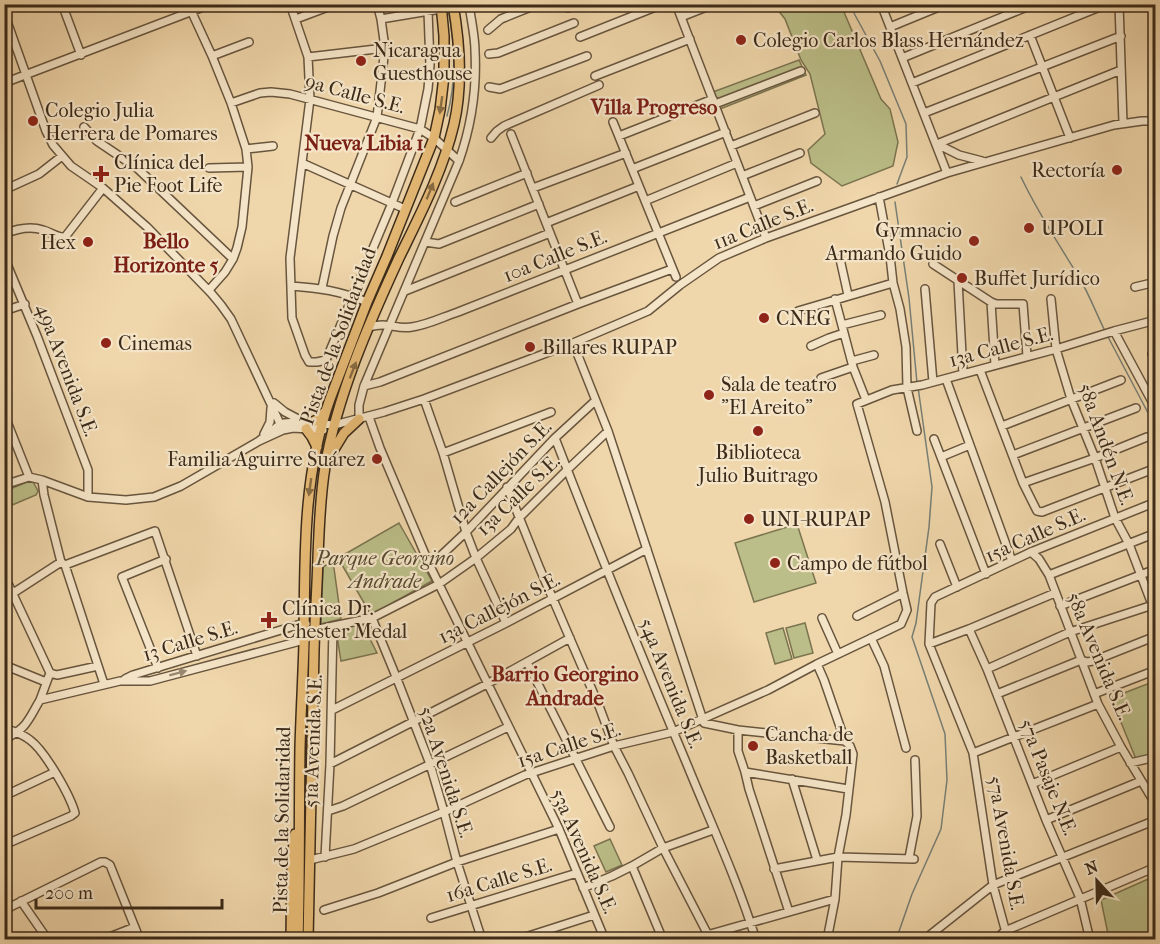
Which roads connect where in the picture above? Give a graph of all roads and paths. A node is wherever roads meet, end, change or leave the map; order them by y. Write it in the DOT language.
graph roads {
  1 [pos="62,4"];
  2 [pos="211,4"];
  3 [pos="290,4"];
  4 [pos="336,4"];
  5 [pos="377,4"];
  6 [pos="453,4"];
  7 [pos="469,4"];
  8 [pos="538,4"];
  9 [pos="577,4"];
  10 [pos="663,4"];
  11 [pos="676,4"];
  12 [pos="714,4"];
  13 [pos="881,4"];
  14 [pos="946,4"];
  15 [pos="1034,4"];
  16 [pos="1107,4"];
  17 [pos="1119,4"];
  18 [pos="441,7"];
  19 [pos="189,8"];
  20 [pos="568,8"];
  21 [pos="428,11"];
  22 [pos="4,13"];
  23 [pos="681,17"];
  24 [pos="296,19"];
  25 [pos="381,19"];
  26 [pos="574,23"];
  27 [pos="890,27"];
  28 [pos="7,30"];
  29 [pos="488,30"];
  30 [pos="1030,35"];
  31 [pos="1120,36"];
  32 [pos="580,37"];
  33 [pos="690,39"];
  34 [pos="249,42"];
  35 [pos="385,48"];
  36 [pos="489,54"];
  37 [pos="81,55"];
  38 [pos="212,56"];
  39 [pos="587,56"];
  40 [pos="308,57"];
  41 [pos="902,58"];
  42 [pos="1042,67"];
  43 [pos="1121,70"];
  44 [pos="801,71"];
  45 [pos="27,75"];
  46 [pos="595,76"];
  47 [pos="4,83"];
  48 [pos="912,83"];
  49 [pos="599,85"];
  50 [pos="489,87"];
  51 [pos="1054,97"];
  52 [pos="310,99"];
  53 [pos="714,102"];
  54 [pos="231,103"];
  55 [pos="815,112"];
  56 [pos="924,113"];
  57 [pos="377,117"];
  58 [pos="1155,121"];
  59 [pos="613,122"];
  60 [pos="1123,123"];
  61 [pos="84,127"];
  62 [pos="420,129"];
  63 [pos="726,132"];
  64 [pos="511,134"];
  65 [pos="619,136"];
  66 [pos="434,138"];
  67 [pos="491,138"];
  68 [pos="1070,138"];
  69 [pos="937,144"];
  70 [pos="273,146"];
  71 [pos="731,146"];
  72 [pos="246,149"];
  73 [pos="447,150"];
  74 [pos="626,153"];
  75 [pos="800,153"];
  76 [pos="62,156"];
  77 [pos="459,161"];
  78 [pos="984,162"];
  79 [pos="302,163"];
  80 [pos="737,163"];
  81 [pos="248,167"];
  82 [pos="209,168"];
  83 [pos="632,169"];
  84 [pos="527,173"];
  85 [pos="947,173"];
  86 [pos="742,176"];
  87 [pos="818,181"];
  88 [pos="351,184"];
  89 [pos="639,186"];
  90 [pos="5,188"];
  91 [pos="103,188"];
  92 [pos="532,188"];
  93 [pos="750,197"];
  94 [pos="879,197"];
  95 [pos="645,201"];
  96 [pos="392,202"];
  97 [pos="455,202"];
  98 [pos="539,204"];
  99 [pos="754,206"];
  100 [pos="405,208"];
  101 [pos="546,223"];
  102 [pos="550,233"];
  103 [pos="658,233"];
  104 [pos="4,234"];
  105 [pos="766,238"];
  106 [pos="425,242"];
  107 [pos="4,257"];
  108 [pos="233,259"];
  109 [pos="840,259"];
  110 [pos="933,264"];
  111 [pos="672,269"];
  112 [pos="565,270"];
  113 [pos="676,278"];
  114 [pos="958,281"];
  115 [pos="1155,282"];
  116 [pos="893,283"];
  117 [pos="291,286"];
  118 [pos="1135,286"];
  119 [pos="322,288"];
  120 [pos="925,289"];
  121 [pos="208,290"];
  122 [pos="405,291"];
  123 [pos="351,296"];
  124 [pos="848,296"];
  125 [pos="835,299"];
  126 [pos="1051,299"];
  127 [pos="367,302"];
  128 [pos="991,302"];
  129 [pos="25,304"];
  130 [pos="578,304"];
  131 [pos="4,311"];
  132 [pos="798,311"];
  133 [pos="881,315"];
  134 [pos="1155,320"];
  135 [pos="389,325"];
  136 [pos="842,325"];
  137 [pos="369,327"];
  138 [pos="1109,332"];
  139 [pos="844,333"];
  140 [pos="573,343"];
  141 [pos="811,346"];
  142 [pos="1056,349"];
  143 [pos="874,356"];
  144 [pos="1027,356"];
  145 [pos="852,364"];
  146 [pos="995,365"];
  147 [pos="980,370"];
  148 [pos="963,373"];
  149 [pos="821,378"];
  150 [pos="946,379"];
  151 [pos="1121,380"];
  152 [pos="933,382"];
  153 [pos="364,386"];
  154 [pos="915,387"];
  155 [pos="270,399"];
  156 [pos="424,399"];
  157 [pos="1071,399"];
  158 [pos="866,400"];
  159 [pos="596,401"];
  160 [pos="1136,408"];
  161 [pos="1155,409"];
  162 [pos="325,412"];
  163 [pos="551,412"];
  164 [pos="4,414"];
  165 [pos="364,418"];
  166 [pos="6,423"];
  167 [pos="306,425"];
  168 [pos="334,425"];
  169 [pos="1002,426"];
  170 [pos="282,427"];
  171 [pos="321,427"];
  172 [pos="1082,428"];
  173 [pos="608,431"];
  174 [pos="917,431"];
  175 [pos="1147,437"];
  176 [pos="555,438"];
  177 [pos="934,439"];
  178 [pos="259,441"];
  179 [pos="970,445"];
  180 [pos="317,447"];
  181 [pos="443,453"];
  182 [pos="1012,455"];
  183 [pos="941,457"];
  184 [pos="1095,458"];
  185 [pos="325,466"];
  186 [pos="1155,468"];
  187 [pos="567,470"];
  188 [pos="29,477"];
  189 [pos="42,480"];
  190 [pos="1023,483"];
  191 [pos="4,485"];
  192 [pos="507,488"];
  193 [pos="1105,488"];
  194 [pos="88,497"];
  195 [pos="1155,502"];
  196 [pos="519,518"];
  197 [pos="1115,518"];
  198 [pos="466,532"];
  199 [pos="1155,533"];
  200 [pos="940,544"];
  201 [pos="1129,544"];
  202 [pos="647,549"];
  203 [pos="1031,552"];
  204 [pos="476,558"];
  205 [pos="166,559"];
  206 [pos="1012,561"];
  207 [pos="63,564"];
  208 [pos="430,566"];
  209 [pos="1155,569"];
  210 [pos="607,571"];
  211 [pos="986,574"];
  212 [pos="1140,574"];
  213 [pos="4,575"];
  214 [pos="1048,575"];
  215 [pos="439,584"];
  216 [pos="957,587"];
  217 [pos="14,592"];
  218 [pos="903,593"];
  219 [pos="1055,593"];
  220 [pos="552,598"];
  221 [pos="4,599"];
  222 [pos="1154,605"];
  223 [pos="1060,606"];
  224 [pos="1155,615"];
  225 [pos="857,616"];
  226 [pos="372,618"];
  227 [pos="822,618"];
  228 [pos="304,623"];
  229 [pos="506,623"];
  230 [pos="333,627"];
  231 [pos="969,629"];
  232 [pos="314,630"];
  233 [pos="1070,632"];
  234 [pos="1155,636"];
  235 [pos="570,638"];
  236 [pos="871,638"];
  237 [pos="304,640"];
  238 [pos="243,642"];
  239 [pos="466,643"];
  240 [pos="929,644"];
  241 [pos="838,654"];
  242 [pos="247,655"];
  243 [pos="197,656"];
  244 [pos="1081,660"];
  245 [pos="527,662"];
  246 [pos="817,664"];
  247 [pos="4,665"];
  248 [pos="98,666"];
  249 [pos="158,668"];
  250 [pos="987,669"];
  251 [pos="1155,670"];
  252 [pos="50,674"];
  253 [pos="397,679"];
  254 [pos="120,681"];
  255 [pos="46,682"];
  256 [pos="104,684"];
  257 [pos="487,684"];
  258 [pos="997,694"];
  259 [pos="1094,694"];
  260 [pos="40,700"];
  261 [pos="1098,704"];
  262 [pos="332,710"];
  263 [pos="703,720"];
  264 [pos="412,722"];
  265 [pos="508,726"];
  266 [pos="4,728"];
  267 [pos="738,730"];
  268 [pos="673,732"];
  269 [pos="18,733"];
  270 [pos="1014,737"];
  271 [pos="4,739"];
  272 [pos="845,741"];
  273 [pos="614,746"];
  274 [pos="1121,747"];
  275 [pos="906,748"];
  276 [pos="973,753"];
  277 [pos="1155,757"];
  278 [pos="576,758"];
  279 [pos="915,760"];
  280 [pos="1131,763"];
  281 [pos="330,764"];
  282 [pos="430,764"];
  283 [pos="55,772"];
  284 [pos="746,772"];
  285 [pos="531,773"];
  286 [pos="792,779"];
  287 [pos="1141,782"];
  288 [pos="1032,784"];
  289 [pos="1155,787"];
  290 [pos="848,789"];
  291 [pos="1147,789"];
  292 [pos="4,796"];
  293 [pos="1155,805"];
  294 [pos="328,811"];
  295 [pos="444,812"];
  296 [pos="299,820"];
  297 [pos="1046,820"];
  298 [pos="1155,820"];
  299 [pos="610,828"];
  300 [pos="558,829"];
  301 [pos="713,830"];
  302 [pos="4,845"];
  303 [pos="663,848"];
  304 [pos="838,856"];
  305 [pos="325,857"];
  306 [pos="1063,858"];
  307 [pos="310,860"];
  308 [pos="817,860"];
  309 [pos="457,862"];
  310 [pos="632,866"];
  311 [pos="1155,867"];
  312 [pos="774,869"];
  313 [pos="577,873"];
  314 [pos="309,880"];
  315 [pos="993,885"];
  316 [pos="583,888"];
  317 [pos="1080,898"];
  318 [pos="835,899"];
  319 [pos="21,901"];
  320 [pos="471,906"];
  321 [pos="4,910"];
  322 [pos="324,910"];
  323 [pos="789,912"];
  324 [pos="594,915"];
  325 [pos="431,918"];
  326 [pos="751,922"];
  327 [pos="135,927"];
  328 [pos="1005,931"];
  329 [pos="707,933"];
  330 [pos="291,935"];
  331 [pos="930,935"];
  332 [pos="48,939"];
  333 [pos="102,939"];
  334 [pos="140,939"];
  335 [pos="298,939"];
  336 [pos="308,939"];
  337 [pos="314,939"];
  338 [pos="482,939"];
  339 [pos="516,939"];
  340 [pos="605,939"];
  341 [pos="663,939"];
  342 [pos="688,939"];
  343 [pos="756,939"];
  344 [pos="827,939"];
  345 [pos="995,939"];
  346 [pos="1008,939"];
  347 [pos="1090,939"];
  1 -- 37 [label="street"];
  2 -- 19 [label="street"];
  3 -- 24 [label="street"];
  4 -- 24 [label="street"];
  5 -- 25 [label="street"];
  6 -- 73 [label="main road, Pista de la Solidaridad"];
  7 -- 77 [label="street"];
  8 -- 29 [label="street"];
  9 -- 20 [label="street"];
  10 -- 32 [label="street"];
  11 -- 23 [label="street"];
  12 -- 23 [label="street"];
  13 -- 27 [label="street"];
  14 -- 27 [label="street"];
  15 -- 41 [label="street"];
  16 -- 30 [label="street"];
  17 -- 31 [label="street"];
  18 -- 21 [label="street"];
  18 -- 66 [label="main road, Pista de la Solidaridad, one-way"];
  19 -- 37 [label="street"];
  19 -- 38 [label="street"];
  21 -- 25 [label="street"];
  21 -- 62 [label="street"];
  22 -- 28 [label="street"];
  23 -- 33 [label="street"];
  24 -- 40 [label="street"];
  25 -- 35 [label="street"];
  26 -- 36 [label="street"];
  27 -- 41 [label="street"];
  28 -- 45 [label="street"];
  30 -- 42 [label="street"];
  30 -- 48 [label="street"];
  31 -- 42 [label="street"];
  31 -- 43 [label="street"];
  33 -- 46 [label="street"];
  33 -- 53 [label="street"];
  34 -- 38 [label="street"];
  35 -- 40 [label="street"];
  35 -- 57 [label="street"];
  37 -- 45 [label="street"];
  38 -- 54 [label="street"];
  39 -- 50 [label="street"];
  40 -- 52 [label="street"];
  41 -- 48 [label="street"];
  42 -- 51 [label="street"];
  42 -- 56 [label="street"];
  43 -- 51 [label="street"];
  43 -- 60 [label="street"];
  44 -- 53 [label="street"];
  45 -- 47 [label="street"];
  45 -- 76 [label="street"];
  48 -- 56 [label="street"];
  49 -- 67 [label="street"];
  51 -- 68 [label="street"];
  51 -- 69 [label="street"];
  52 -- 54 [label="street, 9a Calle S.E."];
  52 -- 57 [label="street, 9a Calle S.E."];
  52 -- 79 [label="street"];
  53 -- 63 [label="street"];
  53 -- 65 [label="street"];
  54 -- 72 [label="street"];
  55 -- 71 [label="street"];
  56 -- 69 [label="street"];
  57 -- 62 [label="street, 9a Calle S.E."];
  57 -- 88 [label="street"];
  58 -- 60 [label="street, 11a Calle S.E."];
  59 -- 65 [label="street"];
  60 -- 68 [label="street, 11a Calle S.E."];
  61 -- 108 [label="street"];
  62 -- 66 [label="street, 9a Calle S.E."];
  62 -- 96 [label="street"];
  63 -- 71 [label="street"];
  63 -- 83 [label="street"];
  64 -- 84 [label="street"];
  65 -- 74 [label="street"];
  66 -- 73 [label="street, 9a Calle S.E."];
  66 -- 100 [label="main road, Pista de la Solidaridad"];
  68 -- 78 [label="street, 11a Calle S.E."];
  69 -- 78 [label="street"];
  69 -- 85 [label="street"];
  70 -- 72 [label="street"];
  71 -- 80 [label="street"];
  72 -- 81 [label="street"];
  73 -- 77 [label="street, 9a Calle S.E."];
  137 -- 73 [label="main road, Pista de la Solidaridad, one-way"];
  74 -- 83 [label="street"];
  74 -- 92 [label="street"];
  75 -- 86 [label="street"];
  76 -- 90 [label="street"];
  76 -- 91 [label="street"];
  77 -- 106 [label="street"];
  78 -- 85 [label="street, 11a Calle S.E."];
  79 -- 88 [label="street"];
  79 -- 117 [label="street"];
  80 -- 86 [label="street"];
  80 -- 95 [label="street"];
  81 -- 82 [label="street"];
  81 -- 108 [label="street"];
  83 -- 89 [label="street"];
  84 -- 92 [label="street"];
  84 -- 97 [label="street"];
  85 -- 94 [label="street, 11a Calle S.E."];
  86 -- 93 [label="street"];
  87 -- 99 [label="street"];
  88 -- 96 [label="street"];
  88 -- 119 [label="street"];
  89 -- 95 [label="street"];
  89 -- 101 [label="street"];
  91 -- 104 [label="street"];
  91 -- 121 [label="street"];
  92 -- 98 [label="street"];
  93 -- 99 [label="street"];
  93 -- 103 [label="street, 10a Calle S.E."];
  94 -- 105 [label="street, 11a Calle S.E."];
  94 -- 116 [label="street"];
  95 -- 103 [label="street"];
  96 -- 100 [label="street"];
  96 -- 123 [label="street"];
  98 -- 101 [label="street"];
  98 -- 106 [label="street"];
  99 -- 105 [label="street"];
  100 -- 127 [label="main road, Pista de la Solidaridad"];
  101 -- 102 [label="street"];
  102 -- 112 [label="street"];
  102 -- 122 [label="street"];
  103 -- 111 [label="street"];
  103 -- 112 [label="street, 10a Calle S.E."];
  105 -- 140 [label="street, 11a Calle S.E."];
  106 -- 122 [label="street"];
  107 -- 129 [label="street, 49a Avenida S.E."];
  108 -- 121 [label="street"];
  109 -- 124 [label="street"];
  110 -- 114 [label="street"];
  111 -- 113 [label="street"];
  111 -- 130 [label="street"];
  112 -- 130 [label="street"];
  112 -- 135 [label="street, 10a Calle S.E."];
  114 -- 128 [label="street"];
  114 -- 148 [label="street"];
  115 -- 118 [label="street"];
  116 -- 124 [label="street"];
  116 -- 154 [label="street"];
  117 -- 119 [label="street"];
  117 -- 123 [label="street"];
  119 -- 123 [label="street"];
  120 -- 152 [label="street"];
  121 -- 155 [label="street"];
  122 -- 135 [label="street"];
  123 -- 127 [label="street"];
  124 -- 125 [label="street"];
  125 -- 132 [label="street"];
  125 -- 136 [label="street"];
  126 -- 142 [label="street, 58a Andén N.E."];
  127 -- 162 [label="main road, Pista de la Solidaridad"];
  128 -- 144 [label="street"];
  128 -- 146 [label="street"];
  129 -- 131 [label="street"];
  129 -- 194 [label="street, 49a Avenida S.E."];
  130 -- 153 [label="street"];
  133 -- 136 [label="street"];
  134 -- 138 [label="street, 13a Calle S.E."];
  135 -- 137 [label="street, 10a Calle S.E."];
  135 -- 153 [label="street"];
  136 -- 139 [label="street"];
  168 -- 137 [label="main road, Pista de la Solidaridad, one-way"];
  138 -- 142 [label="street, 13a Calle S.E."];
  138 -- 161 [label="street"];
  139 -- 141 [label="street"];
  139 -- 145 [label="street"];
  140 -- 156 [label="street, 11a Calle S.E."];
  140 -- 159 [label="street"];
  142 -- 144 [label="street, 13a Calle S.E."];
  142 -- 157 [label="street, 58a Andén N.E."];
  143 -- 145 [label="street"];
  144 -- 146 [label="street, 13a Calle S.E."];
  145 -- 149 [label="street"];
  145 -- 158 [label="street"];
  146 -- 147 [label="street, 13a Calle S.E."];
  147 -- 148 [label="street, 13a Calle S.E."];
  147 -- 169 [label="street"];
  148 -- 150 [label="street, 13a Calle S.E."];
  150 -- 152 [label="street, 13a Calle S.E."];
  150 -- 179 [label="street"];
  151 -- 157 [label="street"];
  152 -- 154 [label="street, 13a Calle S.E."];
  153 -- 165 [label="street"];
  154 -- 158 [label="street, 13a Calle S.E."];
  154 -- 174 [label="street"];
  155 -- 167 [label="street"];
  155 -- 170 [label="street"];
  155 -- 178 [label="street"];
  156 -- 165 [label="street, 11a Calle S.E."];
  156 -- 181 [label="street"];
  157 -- 169 [label="street"];
  157 -- 172 [label="street, 58a Andén N.E."];
  158 -- 218 [label="street, 13a Calle S.E."];
  159 -- 173 [label="street"];
  159 -- 176 [label="street, 12a Callejón S.E."];
  160 -- 172 [label="street"];
  162 -- 167 [label="main road"];
  162 -- 171 [label="main road, Pista de la Solidaridad"];
  163 -- 181 [label="street"];
  164 -- 166 [label="street"];
  165 -- 168 [label="street, 11a Calle S.E."];
  165 -- 185 [label="main road"];
  165 -- 208 [label="street, 53a Avenida S.E."];
  166 -- 188 [label="street"];
  167 -- 170 [label="street, 11a Calle S.E."];
  167 -- 171 [label="street, 11a Calle S.E."];
  167 -- 180 [label="main road"];
  168 -- 171 [label="street, 11a Calle S.E."];
  168 -- 185 [label="main road, Pista de la Solidaridad"];
  169 -- 182 [label="street"];
  170 -- 178 [label="street"];
  171 -- 180 [label="main road, Pista de la Solidaridad"];
  172 -- 182 [label="street"];
  172 -- 184 [label="street, 58a Andén N.E."];
  173 -- 187 [label="street, 13a Calle S.E."];
  173 -- 202 [label="street"];
  175 -- 184 [label="street"];
  176 -- 187 [label="street, 54a Avenida S.E."];
  176 -- 192 [label="street, 12a Callejón S.E."];
  177 -- 183 [label="street"];
  178 -- 194 [label="street"];
  179 -- 183 [label="street"];
  179 -- 206 [label="street"];
  180 -- 228 [label="main road, Pista de la Solidaridad, one-way"];
  181 -- 198 [label="street"];
  182 -- 190 [label="street"];
  183 -- 211 [label="street"];
  184 -- 190 [label="street"];
  184 -- 193 [label="street, 58a Andén N.E."];
  185 -- 232 [label="main road, Pista de la Solidaridad"];
  186 -- 193 [label="street"];
  187 -- 196 [label="street, 13a Calle S.E."];
  187 -- 210 [label="street, 54a Avenida S.E."];
  188 -- 189 [label="street"];
  188 -- 191 [label="street"];
  189 -- 194 [label="street"];
  189 -- 207 [label="street"];
  190 -- 193 [label="street"];
  192 -- 196 [label="street"];
  192 -- 198 [label="street, 12a Callejón S.E."];
  193 -- 197 [label="street, 58a Andén N.E."];
  195 -- 197 [label="street, 15a Calle S.E."];
  196 -- 204 [label="street, 13a Calle S.E."];
  196 -- 220 [label="street"];
  197 -- 201 [label="street, 58a Andén N.E."];
  197 -- 203 [label="street, 15a Calle S.E."];
  198 -- 204 [label="street"];
  198 -- 208 [label="street, 12a Callejón S.E."];
  199 -- 201 [label="street"];
  200 -- 216 [label="street"];
  201 -- 212 [label="street, 58a Andén N.E."];
  201 -- 214 [label="street"];
  202 -- 210 [label="street, 13a Callejón S.E."];
  202 -- 263 [label="street"];
  203 -- 206 [label="street, 15a Calle S.E."];
  203 -- 214 [label="street, 58a Avenida S.E."];
  204 -- 215 [label="street, 13a Calle S.E."];
  204 -- 229 [label="street"];
  205 -- 207 [label="street"];
  205 -- 243 [label="street"];
  205 -- 249 [label="street"];
  206 -- 211 [label="street, 15a Calle S.E."];
  207 -- 217 [label="street"];
  207 -- 248 [label="street"];
  208 -- 215 [label="street, 53a Avenida S.E."];
  209 -- 212 [label="street"];
  210 -- 220 [label="street, 13a Callejón S.E."];
  210 -- 268 [label="street, 54a Avenida S.E."];
  211 -- 216 [label="street, 15a Calle S.E."];
  212 -- 222 [label="street, 58a Andén N.E."];
  212 -- 223 [label="street"];
  213 -- 217 [label="street"];
  214 -- 219 [label="street, 58a Avenida S.E."];
  215 -- 226 [label="street, 13a Calle S.E."];
  215 -- 239 [label="street, 53a Avenida S.E."];
  216 -- 240 [label="street, 15a Calle S.E."];
  217 -- 221 [label="street"];
  217 -- 252 [label="street"];
  218 -- 225 [label="street"];
  218 -- 236 [label="street, 15a Calle S.E."];
  219 -- 223 [label="street, 58a Avenida S.E."];
  219 -- 231 [label="street"];
  220 -- 229 [label="street, 13a Callejón S.E."];
  220 -- 235 [label="street"];
  222 -- 224 [label="street, 58a Andén N.E."];
  222 -- 233 [label="street"];
  223 -- 233 [label="street, 58a Avenida S.E."];
  226 -- 230 [label="street, 13a Calle S.E."];
  226 -- 253 [label="street, 52a Avenida S.E."];
  227 -- 241 [label="street"];
  228 -- 232 [label="street"];
  228 -- 237 [label="main road, Pista de la Solidaridad"];
  228 -- 238 [label="street, 13 Calle S.E."];
  229 -- 239 [label="street, 13a Callejón S.E."];
  230 -- 232 [label="street, 13a Calle S.E."];
  230 -- 262 [label="street, 51a Avenida S.E."];
  231 -- 240 [label="street"];
  231 -- 250 [label="street, 57a Pasaje N.E."];
  232 -- 237 [label="street"];
  232 -- 307 [label="main road, Pista de la Solidaridad"];
  233 -- 244 [label="street, 58a Avenida S.E."];
  233 -- 250 [label="street"];
  234 -- 244 [label="street"];
  235 -- 245 [label="street"];
  235 -- 273 [label="street"];
  236 -- 241 [label="street, 15a Calle S.E."];
  236 -- 275 [label="street"];
  237 -- 242 [label="street, 13 Calle S.E."];
  237 -- 296 [label="main road, Pista de la Solidaridad"];
  238 -- 242 [label="street"];
  238 -- 243 [label="street, 13 Calle S.E."];
  239 -- 253 [label="street, 13a Callejón S.E."];
  239 -- 257 [label="street, 53a Avenida S.E."];
  240 -- 276 [label="street, 57a Avenida S.E."];
  241 -- 246 [label="street, 15a Calle S.E."];
  254 -- 242 [label="street, 13 Calle S.E., one-way"];
  243 -- 249 [label="street, 13 Calle S.E."];
  244 -- 258 [label="street"];
  244 -- 259 [label="street, 58a Avenida S.E."];
  245 -- 257 [label="street"];
  245 -- 278 [label="street"];
  246 -- 263 [label="street, 15a Calle S.E."];
  246 -- 272 [label="street"];
  247 -- 255 [label="street"];
  248 -- 252 [label="street"];
  248 -- 256 [label="street"];
  249 -- 254 [label="street, 13 Calle S.E."];
  250 -- 258 [label="street, 57a Pasaje N.E."];
  251 -- 259 [label="street"];
  252 -- 255 [label="street"];
  253 -- 262 [label="street, 13a Callejón S.E."];
  253 -- 264 [label="street, 52a Avenida S.E."];
  254 -- 256 [label="street, 13 Calle S.E."];
  255 -- 260 [label="street"];
  256 -- 260 [label="street, 13 Calle S.E."];
  257 -- 264 [label="street"];
  257 -- 265 [label="street, 53a Avenida S.E."];
  258 -- 270 [label="street, 57a Pasaje N.E."];
  259 -- 261 [label="street, 58a Avenida S.E."];
  260 -- 269 [label="street"];
  261 -- 270 [label="street"];
  261 -- 274 [label="street, 58a Avenida S.E."];
  262 -- 281 [label="street, 51a Avenida S.E."];
  263 -- 267 [label="street"];
  263 -- 268 [label="street, 15a Calle S.E."];
  264 -- 281 [label="street"];
  264 -- 282 [label="street, 52a Avenida S.E."];
  265 -- 282 [label="street"];
  265 -- 285 [label="street, 53a Avenida S.E."];
  266 -- 269 [label="street"];
  267 -- 272 [label="street"];
  267 -- 284 [label="street"];
  268 -- 273 [label="street, 15a Calle S.E."];
  268 -- 301 [label="street, 54a Avenida S.E."];
  269 -- 271 [label="street"];
  269 -- 283 [label="street"];
  270 -- 276 [label="street"];
  270 -- 288 [label="street, 57a Pasaje N.E."];
  272 -- 290 [label="street"];
  273 -- 278 [label="street, 15a Calle S.E."];
  273 -- 303 [label="street"];
  274 -- 280 [label="street, 58a Avenida S.E."];
  274 -- 288 [label="street"];
  276 -- 315 [label="street, 57a Avenida S.E."];
  277 -- 280 [label="street"];
  278 -- 285 [label="street, 15a Calle S.E."];
  278 -- 299 [label="street"];
  279 -- 304 [label="street"];
  280 -- 287 [label="street, 58a Avenida S.E."];
  281 -- 294 [label="street, 51a Avenida S.E."];
  282 -- 294 [label="street"];
  282 -- 295 [label="street, 52a Avenida S.E."];
  283 -- 292 [label="street"];
  283 -- 302 [label="street"];
  284 -- 286 [label="street"];
  284 -- 312 [label="street"];
  285 -- 295 [label="street, 15a Calle S.E."];
  285 -- 300 [label="street, 53a Avenida S.E."];
  286 -- 290 [label="street"];
  286 -- 308 [label="street"];
  287 -- 291 [label="street, 58a Avenida S.E."];
  287 -- 297 [label="street"];
  288 -- 297 [label="street, 57a Pasaje N.E."];
  289 -- 291 [label="street"];
  290 -- 304 [label="street"];
  291 -- 293 [label="street, 58a Avenida S.E."];
  294 -- 305 [label="street, 51a Avenida S.E."];
  295 -- 305 [label="street, 15a Calle S.E."];
  295 -- 309 [label="street, 52a Avenida S.E."];
  296 -- 330 [label="main road"];
  296 -- 335 [label="main road, Pista de la Solidaridad"];
  297 -- 306 [label="street, 57a Pasaje N.E."];
  298 -- 306 [label="street"];
  300 -- 309 [label="street"];
  300 -- 313 [label="street, 53a Avenida S.E."];
  301 -- 303 [label="street"];
  301 -- 326 [label="street, 54a Avenida S.E."];
  303 -- 310 [label="street"];
  303 -- 329 [label="street"];
  304 -- 308 [label="street"];
  304 -- 318 [label="street"];
  305 -- 307 [label="street, 15a Calle S.E."];
  306 -- 315 [label="street"];
  306 -- 317 [label="street, 57a Pasaje N.E."];
  307 -- 314 [label="main road, Pista de la Solidaridad"];
  308 -- 312 [label="street"];
  309 -- 320 [label="street, 52a Avenida S.E."];
  309 -- 322 [label="street"];
  310 -- 316 [label="street"];
  310 -- 341 [label="street"];
  311 -- 317 [label="street"];
  312 -- 323 [label="street"];
  313 -- 316 [label="street, 53a Avenida S.E."];
  313 -- 320 [label="street, 16a Calle S.E."];
  314 -- 336 [label="main road, Pista de la Solidaridad"];
  314 -- 337 [label="main road, Pista de la Solidaridad"];
  315 -- 328 [label="street, 57a Avenida S.E."];
  315 -- 331 [label="street"];
  316 -- 324 [label="street, 53a Avenida S.E."];
  317 -- 328 [label="street"];
  317 -- 347 [label="street, 57a Pasaje N.E."];
  318 -- 323 [label="street"];
  318 -- 344 [label="street"];
  319 -- 321 [label="street"];
  319 -- 327 [label="street"];
  319 -- 332 [label="street"];
  320 -- 325 [label="street, 16a Calle S.E."];
  320 -- 338 [label="street, 52a Avenida S.E."];
  323 -- 326 [label="street"];
  324 -- 339 [label="street"];
  324 -- 340 [label="street, 53a Avenida S.E."];
  326 -- 329 [label="street"];
  326 -- 343 [label="street, 54a Avenida S.E."];
  327 -- 333 [label="street"];
  327 -- 334 [label="street"];
  328 -- 345 [label="street"];
  328 -- 346 [label="street, 57a Avenida S.E."];
  329 -- 342 [label="street"];
}
